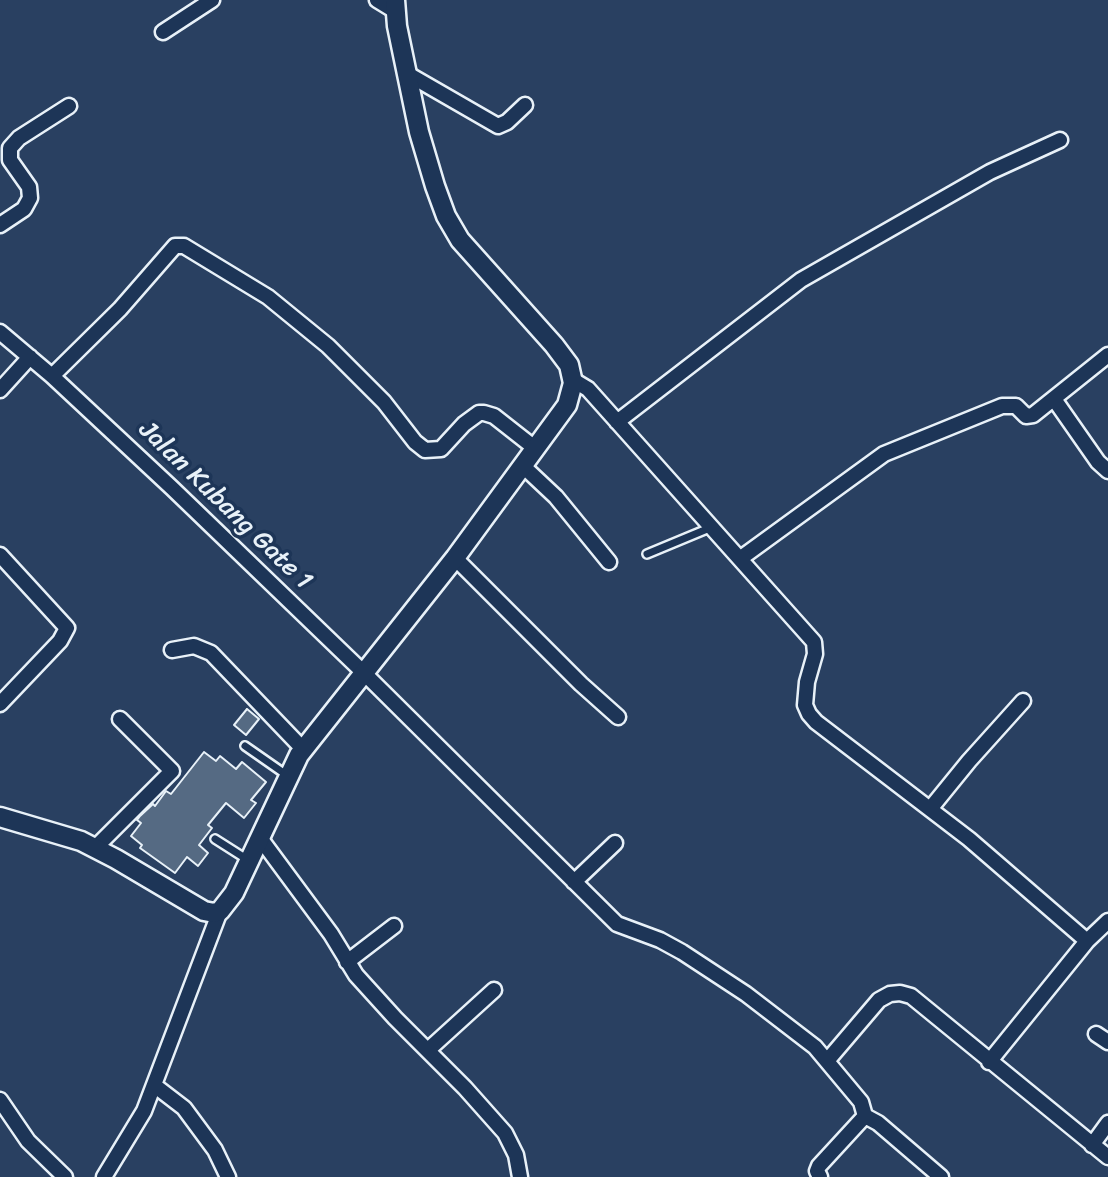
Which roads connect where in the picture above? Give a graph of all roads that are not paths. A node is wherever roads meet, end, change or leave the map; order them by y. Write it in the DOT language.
graph roads {
  1 [pos="212,0"];
  2 [pos="377,0"];
  3 [pos="395,6"];
  4 [pos="163,32"];
  5 [pos="406,73"];
  6 [pos="526,105"];
  7 [pos="69,106"];
  8 [pos="1060,140"];
  9 [pos="0,225"];
  10 [pos="0,332"];
  11 [pos="1108,355"];
  12 [pos="30,357"];
  13 [pos="52,376"];
  14 [pos="573,380"];
  15 [pos="0,390"];
  16 [pos="1054,399"];
  17 [pos="617,422"];
  18 [pos="536,449"];
  19 [pos="523,466"];
  20 [pos="1108,471"];
  21 [pos="712,527"];
  22 [pos="647,554"];
  23 [pos="0,555"];
  24 [pos="455,558"];
  25 [pos="741,558"];
  26 [pos="609,562"];
  27 [pos="172,650"];
  28 [pos="364,673"];
  29 [pos="1023,701"];
  30 [pos="0,704"];
  31 [pos="618,717"];
  32 [pos="120,719"];
  33 [pos="245,746"];
  34 [pos="303,749"];
  35 [pos="288,777"];
  36 [pos="930,809"];
  37 [pos="0,817"];
  38 [pos="260,838"];
  39 [pos="215,839"];
  40 [pos="615,844"];
  41 [pos="95,848"];
  42 [pos="249,860"];
  43 [pos="574,882"];
  44 [pos="220,911"];
  45 [pos="1108,921"];
  46 [pos="394,926"];
  47 [pos="1087,941"];
  48 [pos="347,962"];
  49 [pos="494,990"];
  50 [pos="428,1050"];
  51 [pos="827,1061"];
  52 [pos="989,1062"];
  53 [pos="154,1086"];
  54 [pos="0,1100"];
  55 [pos="864,1116"];
  56 [pos="1108,1123"];
  57 [pos="1092,1145"];
  58 [pos="1108,1157"];
  59 [pos="65,1177"];
  60 [pos="104,1177"];
  61 [pos="228,1177"];
  62 [pos="520,1177"];
  63 [pos="820,1177"];
  64 [pos="941,1177"];
  1 -- 4 [label="street"];
  2 -- 3 [label="street"];
  3 -- 5 [label="street"];
  5 -- 6 [label="street"];
  5 -- 14 [label="street"];
  7 -- 9 [label="street"];
  8 -- 17 [label="street"];
  10 -- 12 [label="street, Jalan Kubang Gate 1"];
  11 -- 16 [label="street"];
  12 -- 13 [label="street, Jalan Kubang Gate 1"];
  12 -- 15 [label="street"];
  13 -- 18 [label="street"];
  13 -- 28 [label="street, Jalan Kubang Gate 1"];
  14 -- 17 [label="street"];
  14 -- 18 [label="street"];
  16 -- 20 [label="street"];
  16 -- 25 [label="street"];
  17 -- 21 [label="street"];
  18 -- 19 [label="street"];
  19 -- 24 [label="street"];
  19 -- 26 [label="street"];
  21 -- 22 [label="lane"];
  21 -- 25 [label="street"];
  23 -- 30 [label="street"];
  24 -- 28 [label="street"];
  24 -- 31 [label="street"];
  25 -- 36 [label="street"];
  27 -- 34 [label="street"];
  28 -- 34 [label="street"];
  28 -- 43 [label="street, Jalan Kubang Gate 1"];
  29 -- 36 [label="street"];
  32 -- 41 [label="street"];
  33 -- 35 [label="lane"];
  34 -- 35 [label="street"];
  35 -- 38 [label="street"];
  36 -- 47 [label="street"];
  37 -- 41 [label="street"];
  38 -- 42 [label="street"];
  38 -- 48 [label="street"];
  39 -- 42 [label="lane"];
  40 -- 43 [label="street"];
  41 -- 44 [label="street"];
  42 -- 44 [label="street"];
  43 -- 51 [label="street, Jalan Kubang Gate 1"];
  44 -- 53 [label="street"];
  45 -- 47 [label="street"];
  46 -- 48 [label="street"];
  47 -- 52 [label="street"];
  48 -- 50 [label="street"];
  49 -- 50 [label="street"];
  50 -- 62 [label="street"];
  51 -- 52 [label="street"];
  51 -- 55 [label="street, Jalan Kubang Gate 1"];
  52 -- 57 [label="street"];
  53 -- 60 [label="street"];
  53 -- 61 [label="street"];
  54 -- 59 [label="street"];
  55 -- 63 [label="street"];
  55 -- 64 [label="street"];
  56 -- 57 [label="street"];
  57 -- 58 [label="street"];
}
